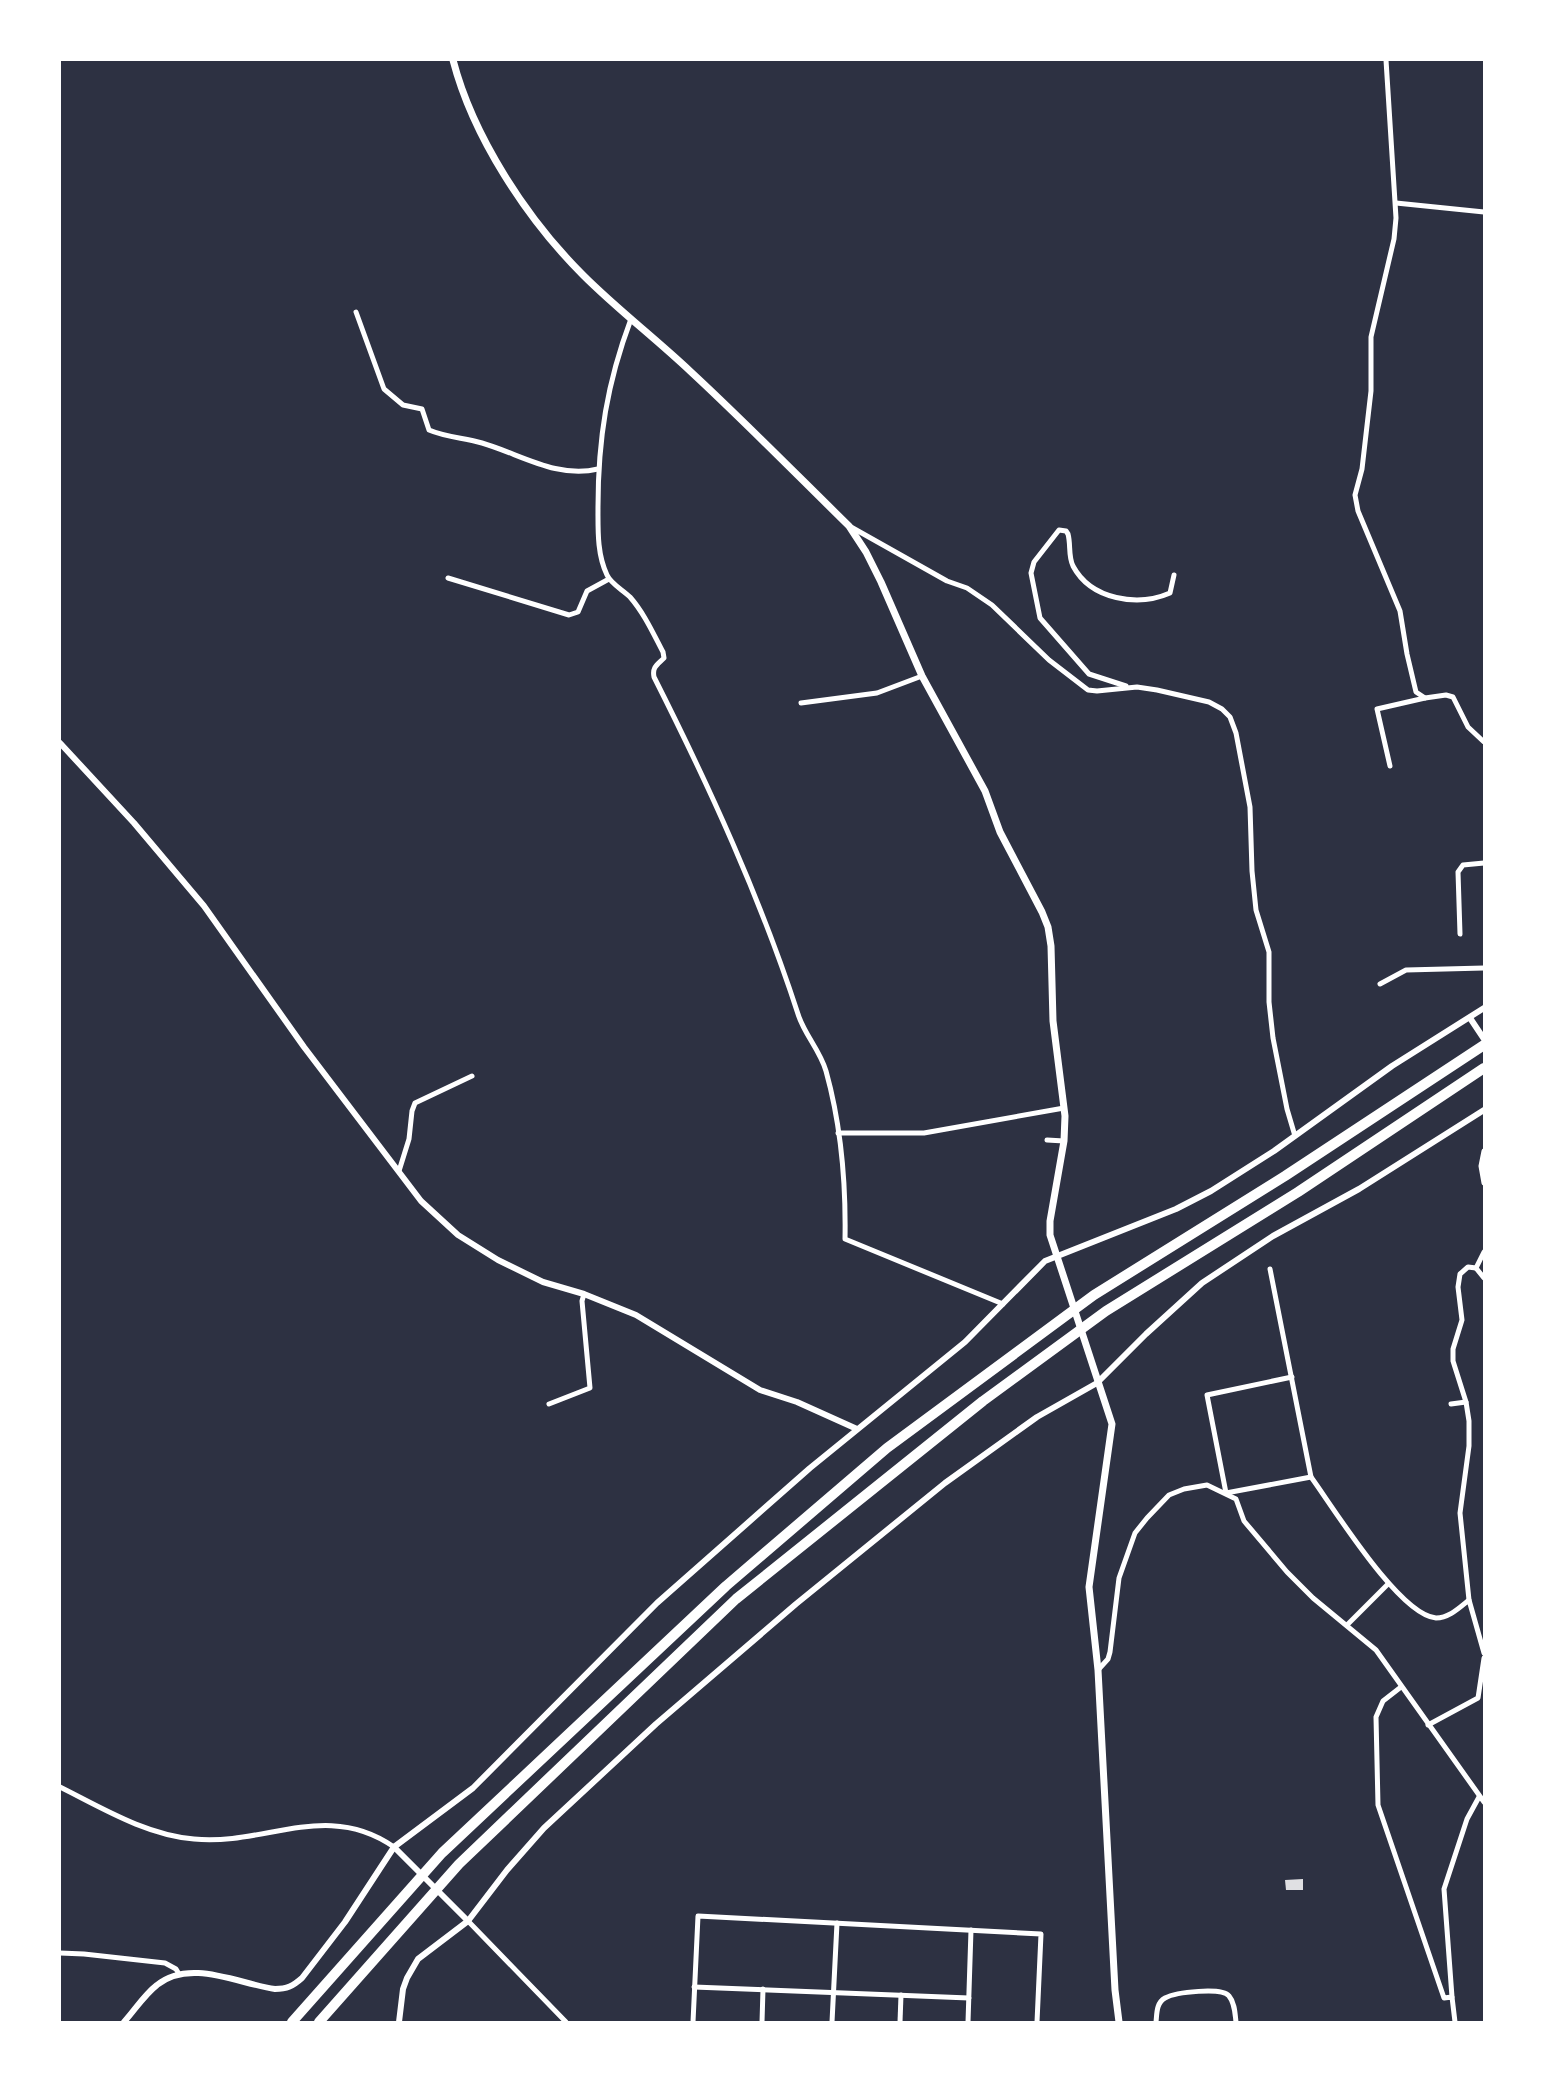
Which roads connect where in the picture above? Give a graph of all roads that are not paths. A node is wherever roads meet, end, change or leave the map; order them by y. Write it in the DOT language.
graph roads {
  1 [pos="453,60"];
  2 [pos="1386,60"];
  3 [pos="1396,203"];
  4 [pos="1485,212"];
  5 [pos="356,312"];
  6 [pos="631,319"];
  7 [pos="598,469"];
  8 [pos="849,526"];
  9 [pos="1174,575"];
  10 [pos="448,578"];
  11 [pos="609,579"];
  12 [pos="922,676"];
  13 [pos="1129,687"];
  14 [pos="1425,698"];
  15 [pos="801,703"];
  16 [pos="1485,742"];
  17 [pos="60,743"];
  18 [pos="1390,766"];
  19 [pos="1485,863"];
  20 [pos="1460,934"];
  21 [pos="1485,968"];
  22 [pos="1380,984"];
  23 [pos="1485,1008"];
  24 [pos="1470,1018"];
  25 [pos="1485,1039"];
  26 [pos="1480,1049"];
  27 [pos="1485,1068"];
  28 [pos="472,1076"];
  29 [pos="1064,1108"];
  30 [pos="1485,1110"];
  31 [pos="838,1133"];
  32 [pos="1295,1136"];
  33 [pos="1047,1140"];
  34 [pos="1064,1141"];
  35 [pos="1485,1151"];
  36 [pos="399,1171"];
  37 [pos="1485,1183"];
  38 [pos="1485,1252"];
  39 [pos="1056,1255"];
  40 [pos="1476,1268"];
  41 [pos="1270,1269"];
  42 [pos="1485,1278"];
  43 [pos="584,1294"];
  44 [pos="1003,1304"];
  45 [pos="1292,1377"];
  46 [pos="1097,1383"];
  47 [pos="1466,1402"];
  48 [pos="549,1404"];
  49 [pos="1451,1404"];
  50 [pos="857,1429"];
  51 [pos="1311,1477"];
  52 [pos="1226,1493"];
  53 [pos="1388,1584"];
  54 [pos="1469,1600"];
  55 [pos="1347,1625"];
  56 [pos="1485,1656"];
  57 [pos="1098,1670"];
  58 [pos="1401,1688"];
  59 [pos="1428,1725"];
  60 [pos="60,1787"];
  61 [pos="1479,1797"];
  62 [pos="1485,1802"];
  63 [pos="394,1847"];
  64 [pos="468,1921"];
  65 [pos="837,1923"];
  66 [pos="971,1930"];
  67 [pos="60,1954"];
  68 [pos="179,1974"];
  69 [pos="694,1987"];
  70 [pos="763,1989"];
  71 [pos="834,1993"];
  72 [pos="901,1995"];
  73 [pos="1452,1997"];
  74 [pos="969,1998"];
  75 [pos="124,2022"];
  76 [pos="292,2022"];
  77 [pos="318,2022"];
  78 [pos="399,2022"];
  79 [pos="566,2022"];
  80 [pos="693,2022"];
  81 [pos="762,2022"];
  82 [pos="832,2022"];
  83 [pos="900,2022"];
  84 [pos="968,2022"];
  85 [pos="1037,2022"];
  86 [pos="1119,2022"];
  87 [pos="1156,2022"];
  88 [pos="1236,2022"];
  89 [pos="1455,2022"];
  1 -- 6 [label="main road"];
  2 -- 3 [label="street"];
  3 -- 4 [label="street"];
  3 -- 14 [label="street"];
  5 -- 7 [label="street"];
  6 -- 7 [label="street"];
  6 -- 8 [label="main road"];
  7 -- 11 [label="street"];
  8 -- 12 [label="main road"];
  8 -- 13 [label="street"];
  9 -- 13 [label="street"];
  10 -- 11 [label="street"];
  11 -- 31 [label="street"];
  12 -- 15 [label="street"];
  12 -- 29 [label="main road"];
  13 -- 32 [label="street"];
  14 -- 16 [label="street"];
  14 -- 18 [label="street"];
  17 -- 36 [label="street"];
  19 -- 20 [label="street"];
  21 -- 22 [label="street"];
  23 -- 24 [label="street"];
  24 -- 25 [label="street"];
  24 -- 32 [label="street"];
  26 -- 76 [label="highway"];
  27 -- 77 [label="highway"];
  28 -- 36 [label="street"];
  29 -- 31 [label="street"];
  29 -- 34 [label="main road"];
  30 -- 46 [label="street"];
  31 -- 44 [label="street"];
  32 -- 39 [label="street"];
  33 -- 34 [label="street"];
  34 -- 39 [label="main road"];
  35 -- 37 [label="street"];
  36 -- 43 [label="street"];
  38 -- 40 [label="street"];
  39 -- 44 [label="street"];
  39 -- 46 [label="main road"];
  40 -- 42 [label="street"];
  40 -- 47 [label="street"];
  41 -- 45 [label="street"];
  43 -- 48 [label="street"];
  43 -- 50 [label="street"];
  44 -- 50 [label="street"];
  45 -- 51 [label="street"];
  45 -- 52 [label="street"];
  46 -- 57 [label="main road"];
  46 -- 64 [label="street"];
  47 -- 49 [label="street"];
  47 -- 54 [label="street"];
  50 -- 63 [label="street"];
  51 -- 52 [label="street"];
  51 -- 53 [label="street"];
  52 -- 55 [label="street"];
  52 -- 57 [label="street"];
  53 -- 54 [label="street"];
  53 -- 55 [label="street"];
  54 -- 56 [label="street"];
  55 -- 58 [label="street"];
  56 -- 59 [label="street"];
  57 -- 86 [label="main road"];
  58 -- 59 [label="street"];
  58 -- 73 [label="street"];
  59 -- 61 [label="street"];
  60 -- 63 [label="street"];
  61 -- 62 [label="street"];
  61 -- 73 [label="street"];
  63 -- 64 [label="street"];
  63 -- 68 [label="street"];
  64 -- 78 [label="street"];
  64 -- 79 [label="street"];
  65 -- 66 [label="street"];
  65 -- 69 [label="street"];
  65 -- 71 [label="street"];
  66 -- 74 [label="street"];
  66 -- 85 [label="street"];
  67 -- 68 [label="street"];
  68 -- 75 [label="street"];
  69 -- 70 [label="street"];
  69 -- 80 [label="street"];
  70 -- 71 [label="street"];
  70 -- 81 [label="street"];
  71 -- 72 [label="street"];
  71 -- 82 [label="street"];
  72 -- 74 [label="street"];
  72 -- 83 [label="street"];
  73 -- 89 [label="street"];
  74 -- 84 [label="street"];
  87 -- 88 [label="street"];
}
